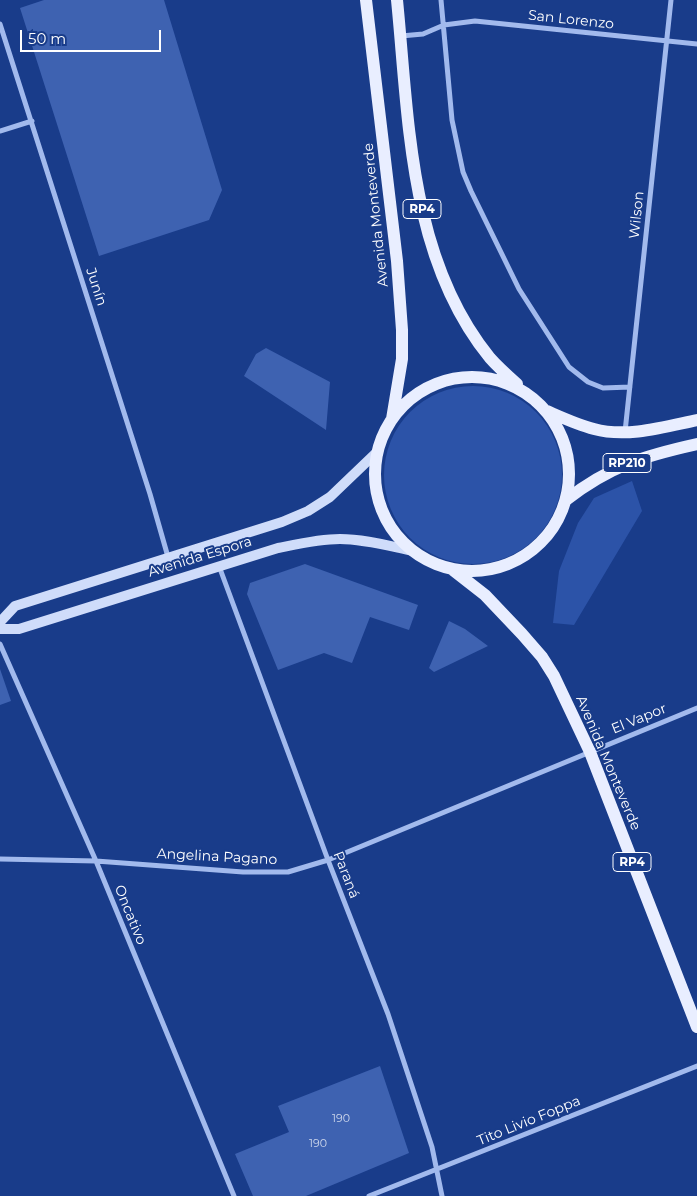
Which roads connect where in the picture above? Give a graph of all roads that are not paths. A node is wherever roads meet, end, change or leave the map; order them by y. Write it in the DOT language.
graph roads {
  1 [pos="397,0"];
  2 [pos="441,0"];
  3 [pos="670,0"];
  4 [pos="365,4"];
  5 [pos="0,24"];
  6 [pos="444,25"];
  7 [pos="400,36"];
  8 [pos="666,41"];
  9 [pos="697,44"];
  10 [pos="32,121"];
  11 [pos="0,132"];
  12 [pos="630,387"];
  13 [pos="522,389"];
  14 [pos="547,411"];
  15 [pos="392,419"];
  16 [pos="697,420"];
  17 [pos="625,432"];
  18 [pos="697,444"];
  19 [pos="377,452"];
  20 [pos="566,500"];
  21 [pos="413,551"];
  22 [pos="168,557"];
  23 [pos="218,566"];
  24 [pos="453,570"];
  25 [pos="0,622"];
  26 [pos="0,629"];
  27 [pos="0,644"];
  28 [pos="697,708"];
  29 [pos="590,752"];
  30 [pos="0,859"];
  31 [pos="328,860"];
  32 [pos="96,861"];
  33 [pos="697,1027"];
  34 [pos="697,1066"];
  35 [pos="436,1170"];
  36 [pos="234,1196"];
  37 [pos="369,1196"];
  38 [pos="442,1196"];
  1 -- 7 [label="main road, RP4"];
  2 -- 6 [label="street"];
  3 -- 8 [label="street, Wilson"];
  4 -- 15 [label="main road, Avenida Monteverde / RP4"];
  5 -- 10 [label="street, Junín"];
  6 -- 7 [label="street"];
  6 -- 8 [label="street, San Lorenzo"];
  6 -- 12 [label="street"];
  7 -- 13 [label="main road, RP4"];
  8 -- 9 [label="street, San Lorenzo"];
  8 -- 12 [label="street, Wilson"];
  10 -- 11 [label="street"];
  10 -- 22 [label="street, Junín"];
  12 -- 17 [label="street, Wilson"];
  13 -- 14 [label="main road, RP4"];
  13 -- 15 [label="main road, RP4"];
  14 -- 17 [label="main road, RP4"];
  14 -- 20 [label="main road, RP4"];
  15 -- 19 [label="main road, RP4"];
  16 -- 17 [label="main road, RP4"];
  18 -- 20 [label="main road, RP210"];
  19 -- 21 [label="main road, RP4"];
  19 -- 22 [label="main road, Avenida Espora"];
  20 -- 24 [label="main road, RP4"];
  21 -- 23 [label="main road, Avenida Espora"];
  21 -- 24 [label="main road, RP4"];
  22 -- 25 [label="main road, Avenida Espora"];
  23 -- 26 [label="main road, Avenida Espora"];
  23 -- 31 [label="street, Paraná"];
  24 -- 29 [label="main road, Avenida Monteverde / RP4"];
  27 -- 32 [label="street, Oncativo"];
  28 -- 29 [label="street, El Vapor"];
  29 -- 31 [label="street, Angelina Pagano"];
  29 -- 33 [label="main road, Avenida Monteverde / RP4"];
  30 -- 32 [label="street, Angelina Pagano"];
  31 -- 32 [label="street, Angelina Pagano"];
  31 -- 35 [label="street, Paraná"];
  32 -- 36 [label="street, Oncativo"];
  34 -- 35 [label="street, Tito Livio Foppa"];
  35 -- 37 [label="street, Tito Livio Foppa"];
  35 -- 38 [label="street, Paraná"];
}
